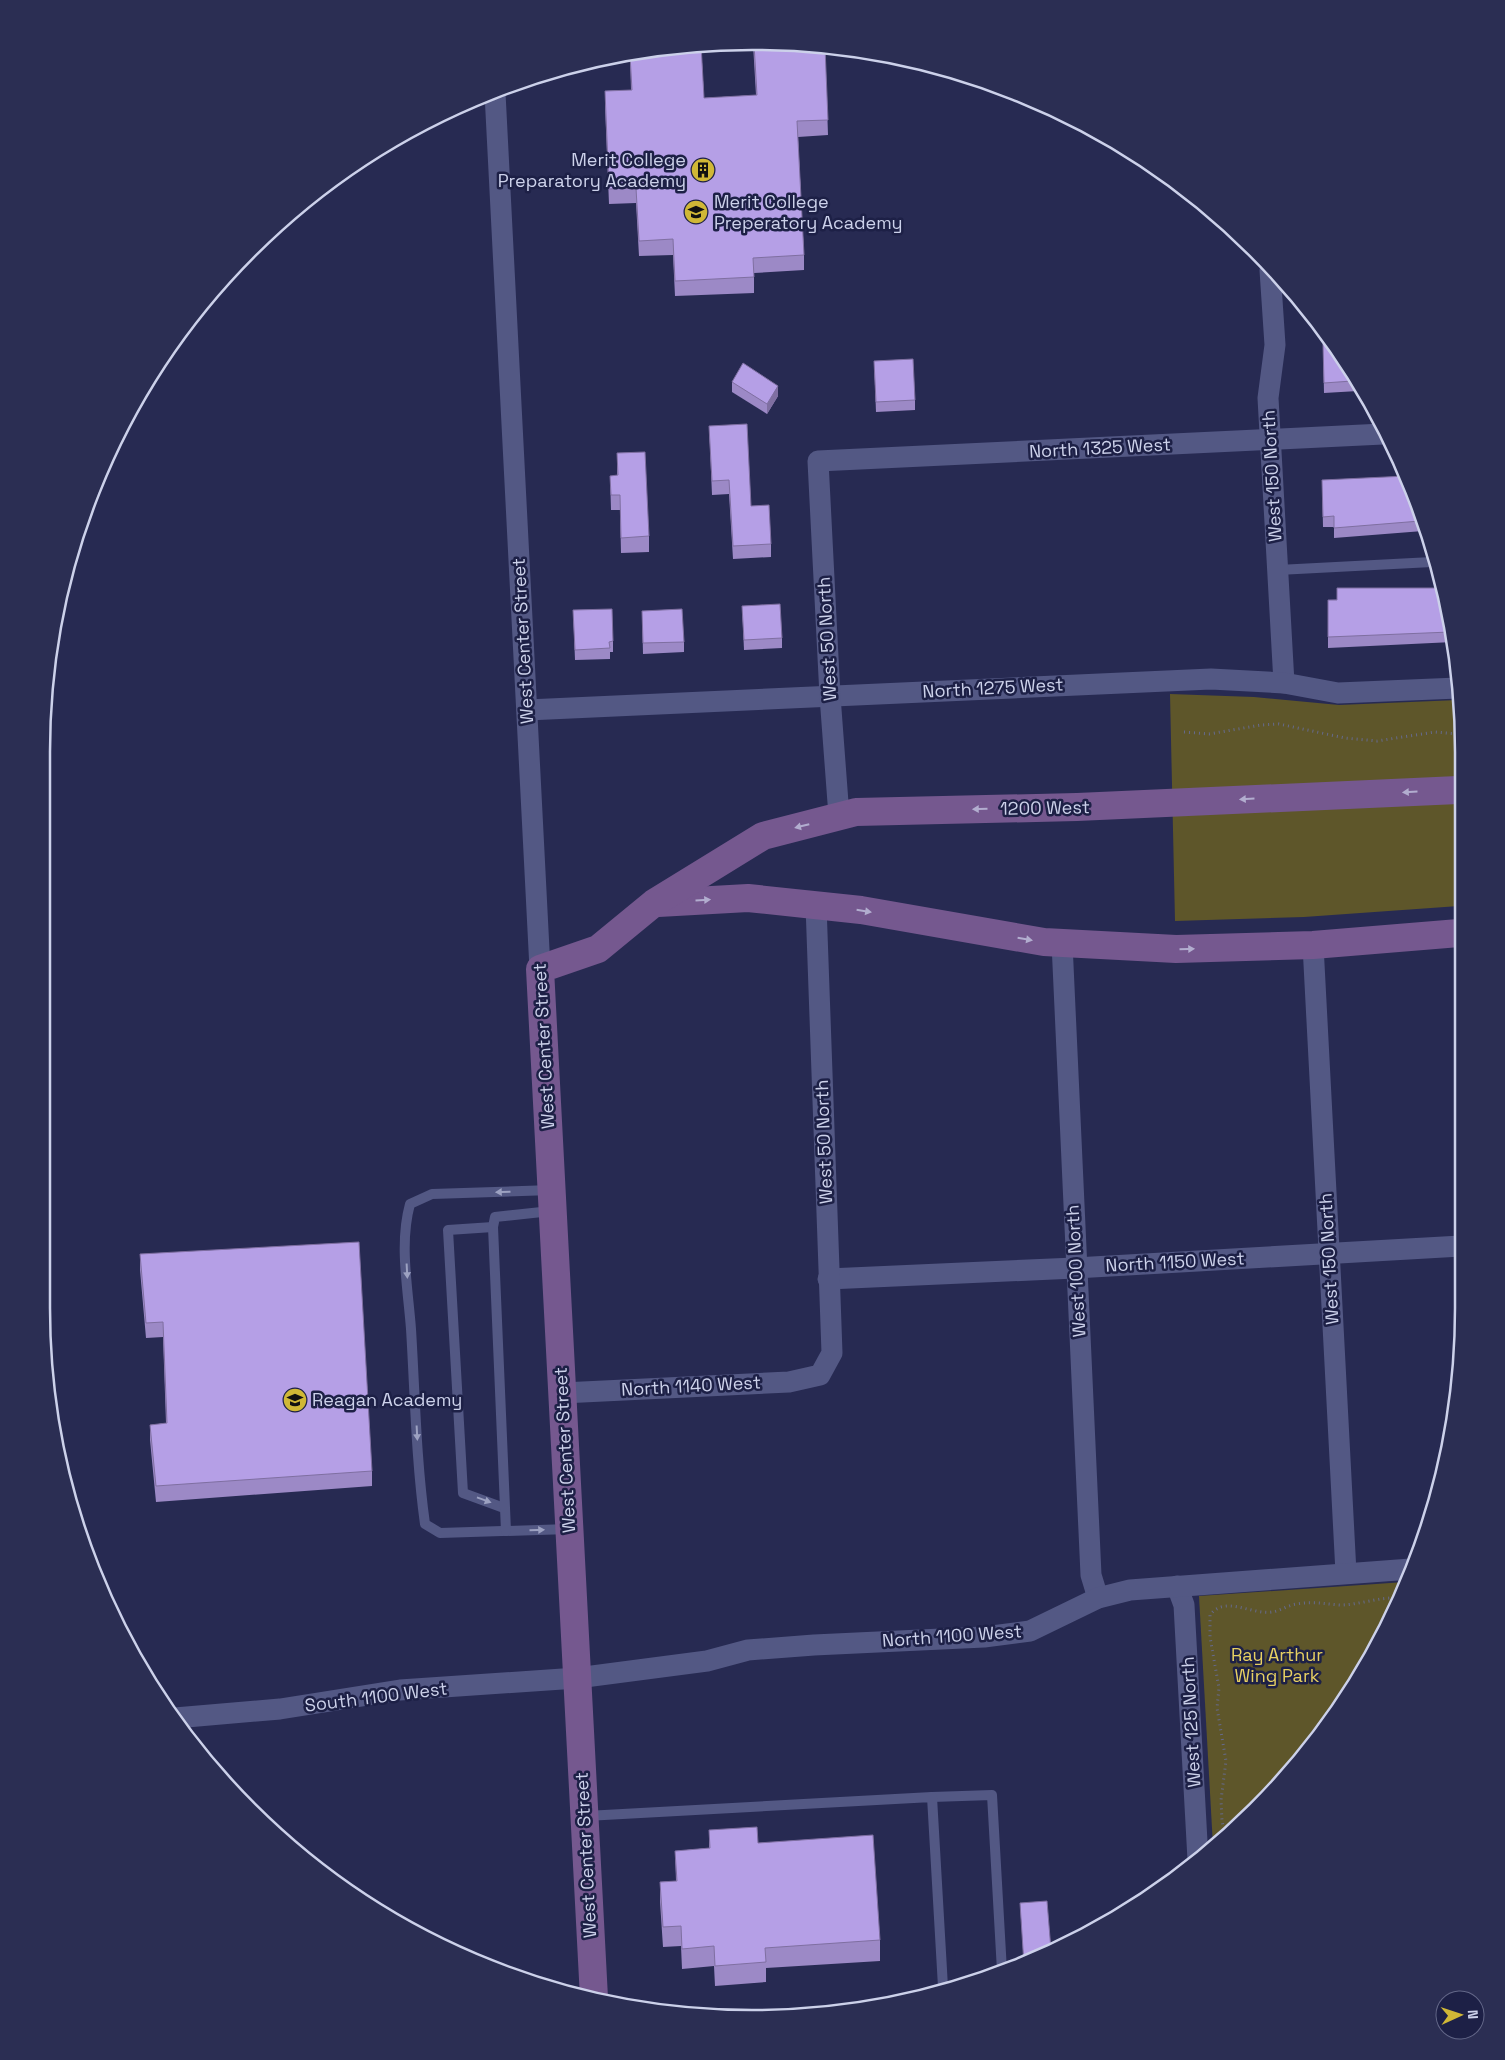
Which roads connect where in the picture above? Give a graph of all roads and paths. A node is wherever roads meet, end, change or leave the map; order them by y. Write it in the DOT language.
graph roads {
  1 [pos="495,99"];
  2 [pos="1271,278"];
  3 [pos="1379,434"];
  4 [pos="1270,440"];
  5 [pos="818,461"];
  6 [pos="1428,562"];
  7 [pos="1278,570"];
  8 [pos="1284,683"];
  9 [pos="1451,688"];
  10 [pos="830,696"];
  11 [pos="527,710"];
  12 [pos="1184,732"];
  13 [pos="1454,734"];
  14 [pos="1455,790"];
  15 [pos="839,816"];
  16 [pos="654,903"];
  17 [pos="816,906"];
  18 [pos="1455,933"];
  19 [pos="1062,943"];
  20 [pos="1313,945"];
  21 [pos="540,969"];
  22 [pos="552,1200"];
  23 [pos="493,1227"];
  24 [pos="1455,1246"];
  25 [pos="1328,1253"];
  26 [pos="1075,1268"];
  27 [pos="828,1279"];
  28 [pos="820,1375"];
  29 [pos="562,1393"];
  30 [pos="504,1508"];
  31 [pos="569,1529"];
  32 [pos="506,1531"];
  33 [pos="1404,1569"];
  34 [pos="1346,1573"];
  35 [pos="1177,1586"];
  36 [pos="1098,1598"];
  37 [pos="1392,1598"];
  38 [pos="577,1678"];
  39 [pos="182,1717"];
  40 [pos="932,1797"];
  41 [pos="584,1816"];
  42 [pos="1224,1829"];
  43 [pos="1198,1851"];
  44 [pos="1002,1964"];
  45 [pos="943,1983"];
  46 [pos="594,1992"];
  1 -- 11 [label="street, West Center Street"];
  2 -- 4 [label="street, West 150 North"];
  3 -- 4 [label="street, North 1325 West"];
  4 -- 5 [label="street, North 1325 West"];
  4 -- 7 [label="street, West 150 North"];
  5 -- 10 [label="street, West 50 North"];
  6 -- 7 [label="lane"];
  7 -- 8 [label="street, West 150 North"];
  8 -- 9 [label="street, North 1275 West"];
  8 -- 10 [label="street, North 1275 West"];
  10 -- 11 [label="street, North 1275 West"];
  10 -- 15 [label="street, West 50 North"];
  11 -- 21 [label="street, West Center Street"];
  12 -- 13 [label="path"];
  14 -- 15 [label="street, 1200 West, one-way"];
  15 -- 16 [label="street, 1200 West, one-way"];
  16 -- 17 [label="street, one-way"];
  16 -- 21 [label="street, 1200 West"];
  17 -- 19 [label="street, one-way"];
  17 -- 27 [label="street, West 50 North"];
  18 -- 20 [label="street"];
  19 -- 20 [label="street, one-way"];
  19 -- 26 [label="street, West 100 North"];
  20 -- 25 [label="street, West 150 North"];
  21 -- 22 [label="street, West Center Street"];
  22 -- 23 [label="lane"];
  22 -- 29 [label="street, West Center Street"];
  22 -- 32 [label="lane, one-way"];
  23 -- 30 [label="lane"];
  23 -- 30 [label="lane, one-way"];
  24 -- 25 [label="street, North 1150 West"];
  25 -- 26 [label="street, North 1150 West"];
  25 -- 34 [label="street, West 150 North"];
  26 -- 27 [label="street, North 1150 West"];
  26 -- 36 [label="street, West 100 North"];
  27 -- 28 [label="street, West 50 North"];
  28 -- 29 [label="street, North 1140 West"];
  29 -- 31 [label="street, West Center Street"];
  30 -- 32 [label="lane"];
  32 -- 31 [label="lane, one-way"];
  31 -- 38 [label="street, West Center Street"];
  33 -- 34 [label="street, North 1100 West"];
  34 -- 35 [label="street, North 1100 West"];
  35 -- 36 [label="street, North 1100 West"];
  35 -- 43 [label="street, West 125 North"];
  36 -- 38 [label="street, North 1100 West"];
  37 -- 42 [label="path"];
  38 -- 39 [label="street, South 1100 West"];
  38 -- 41 [label="street, West Center Street"];
  40 -- 41 [label="lane"];
  40 -- 44 [label="lane"];
  40 -- 45 [label="lane"];
  41 -- 46 [label="street, West Center Street"];
}
